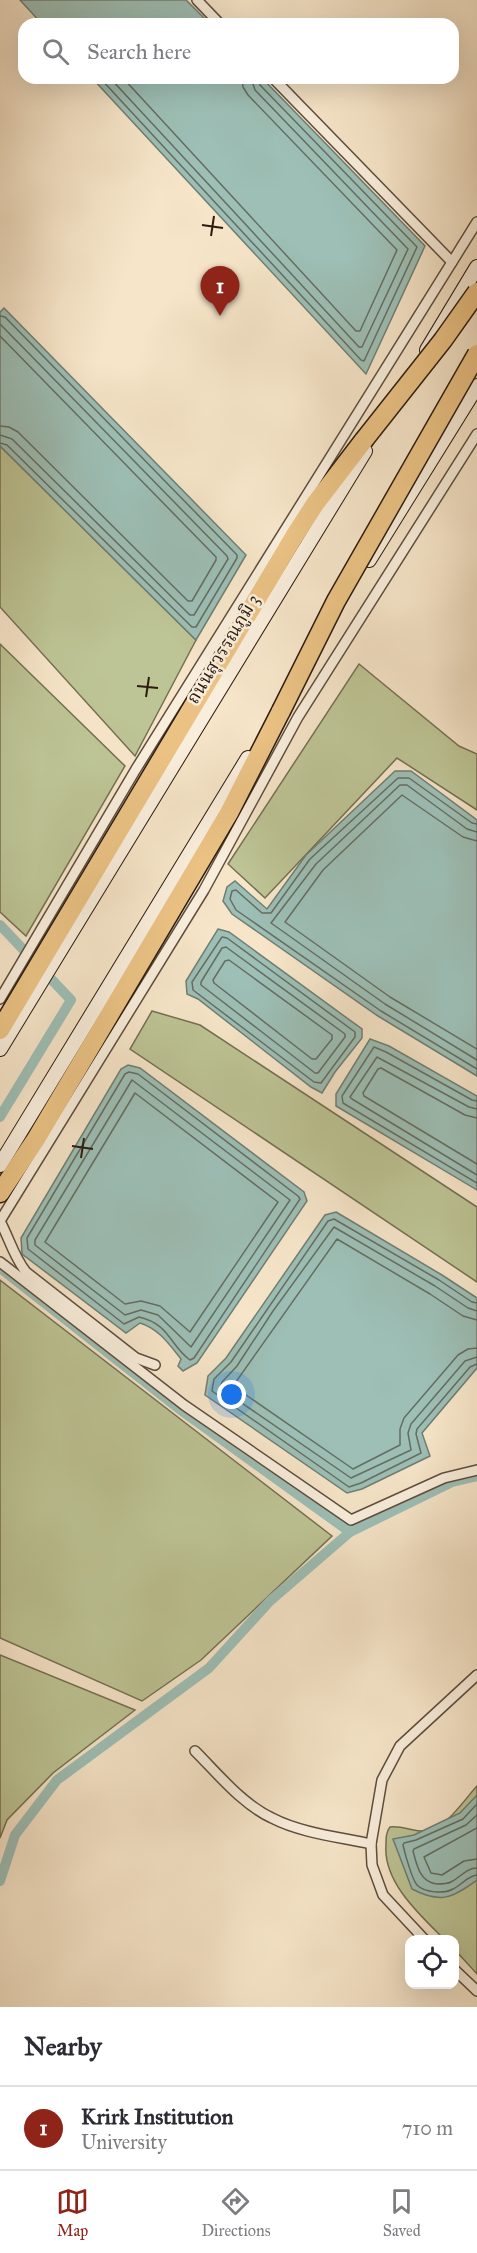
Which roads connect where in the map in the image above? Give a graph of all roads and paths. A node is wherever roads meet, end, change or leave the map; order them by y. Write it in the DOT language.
graph roads {
  1 [pos="197,0"];
  2 [pos="214,18"];
  3 [pos="279,84"];
  4 [pos="477,222"];
  5 [pos="452,262"];
  6 [pos="477,267"];
  7 [pos="477,292"];
  8 [pos="477,354"];
  9 [pos="477,386"];
  10 [pos="477,434"];
  11 [pos="47,947"];
  12 [pos="28,978"];
  13 [pos="0,999"];
  14 [pos="0,1030"];
  15 [pos="0,1049"];
  16 [pos="0,1165"];
  17 [pos="0,1194"];
  18 [pos="0,1221"];
  19 [pos="0,1262"];
  20 [pos="155,1365"];
  21 [pos="477,1470"];
  22 [pos="477,1675"];
  23 [pos="195,1751"];
  24 [pos="371,1844"];
  25 [pos="420,1935"];
  26 [pos="459,1974"];
  27 [pos="477,1991"];
  1 -- 2 [label="street"];
  3 -- 5 [label="street"];
  4 -- 5 [label="street"];
  5 -- 11 [label="street"];
  6 -- 11 [label="main road, ถนนสุวรรณภูมิ 3"];
  7 -- 11 [label="highway, bridge"];
  8 -- 17 [label="highway, bridge"];
  9 -- 16 [label="main road"];
  10 -- 18 [label="street"];
  11 -- 12 [label="highway"];
  12 -- 13 [label="street"];
  12 -- 14 [label="highway"];
  12 -- 15 [label="main road"];
  18 -- 20 [label="street"];
  19 -- 21 [label="street"];
  22 -- 24 [label="street"];
  23 -- 24 [label="street"];
  24 -- 25 [label="street"];
  26 -- 27 [label="street"];
}
